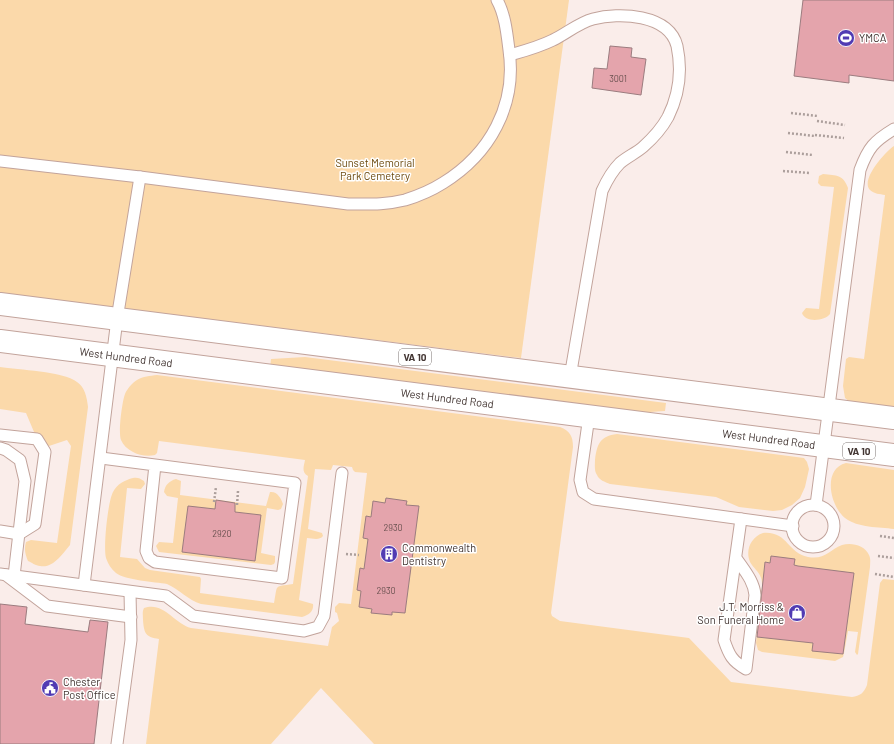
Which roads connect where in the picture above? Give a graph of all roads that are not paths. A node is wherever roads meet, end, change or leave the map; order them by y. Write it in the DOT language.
graph roads {
  1 [pos="497,0"];
  2 [pos="510,55"];
  3 [pos="894,129"];
  4 [pos="0,161"];
  5 [pos="140,177"];
  6 [pos="0,304"];
  7 [pos="117,319"];
  8 [pos="0,341"];
  9 [pos="113,356"];
  10 [pos="570,377"];
  11 [pos="829,410"];
  12 [pos="589,416"];
  13 [pos="894,418"];
  14 [pos="0,435"];
  15 [pos="824,446"];
  16 [pos="0,448"];
  17 [pos="0,454"];
  18 [pos="894,456"];
  19 [pos="16,457"];
  20 [pos="101,458"];
  21 [pos="155,465"];
  22 [pos="342,473"];
  23 [pos="816,505"];
  24 [pos="741,519"];
  25 [pos="0,523"];
  26 [pos="793,526"];
  27 [pos="0,531"];
  28 [pos="19,534"];
  29 [pos="736,558"];
  30 [pos="6,575"];
  31 [pos="84,585"];
  32 [pos="130,592"];
  33 [pos="130,617"];
  34 [pos="117,744"];
  1 -- 2 [label="lane"];
  2 -- 5 [label="lane"];
  2 -- 10 [label="lane"];
  3 -- 11 [label="lane"];
  4 -- 5 [label="lane"];
  5 -- 7 [label="lane"];
  6 -- 7 [label="main road, VA 10"];
  7 -- 9 [label="lane"];
  7 -- 10 [label="main road, VA 10"];
  8 -- 9 [label="main road, West Hundred Road / VA 10"];
  9 -- 12 [label="main road, West Hundred Road / VA 10"];
  9 -- 20 [label="lane"];
  10 -- 11 [label="main road, VA 10"];
  11 -- 13 [label="main road, VA 10"];
  11 -- 15 [label="lane"];
  12 -- 15 [label="main road, West Hundred Road / VA 10"];
  12 -- 24 [label="lane"];
  14 -- 28 [label="lane"];
  15 -- 18 [label="main road, West Hundred Road / VA 10"];
  15 -- 23 [label="lane"];
  16 -- 19 [label="lane"];
  17 -- 19 [label="lane"];
  19 -- 28 [label="lane"];
  20 -- 21 [label="lane"];
  20 -- 31 [label="lane"];
  21 -- 21 [label="lane"];
  22 -- 32 [label="lane"];
  23 -- 26 [label="lane"];
  23 -- 26 [label="lane"];
  24 -- 26 [label="lane"];
  24 -- 29 [label="lane"];
  25 -- 28 [label="lane"];
  27 -- 28 [label="lane"];
  28 -- 30 [label="lane"];
  29 -- 29 [label="lane"];
  30 -- 31 [label="lane"];
  30 -- 33 [label="lane"];
  31 -- 32 [label="lane"];
  32 -- 33 [label="lane"];
  33 -- 34 [label="lane"];
}
